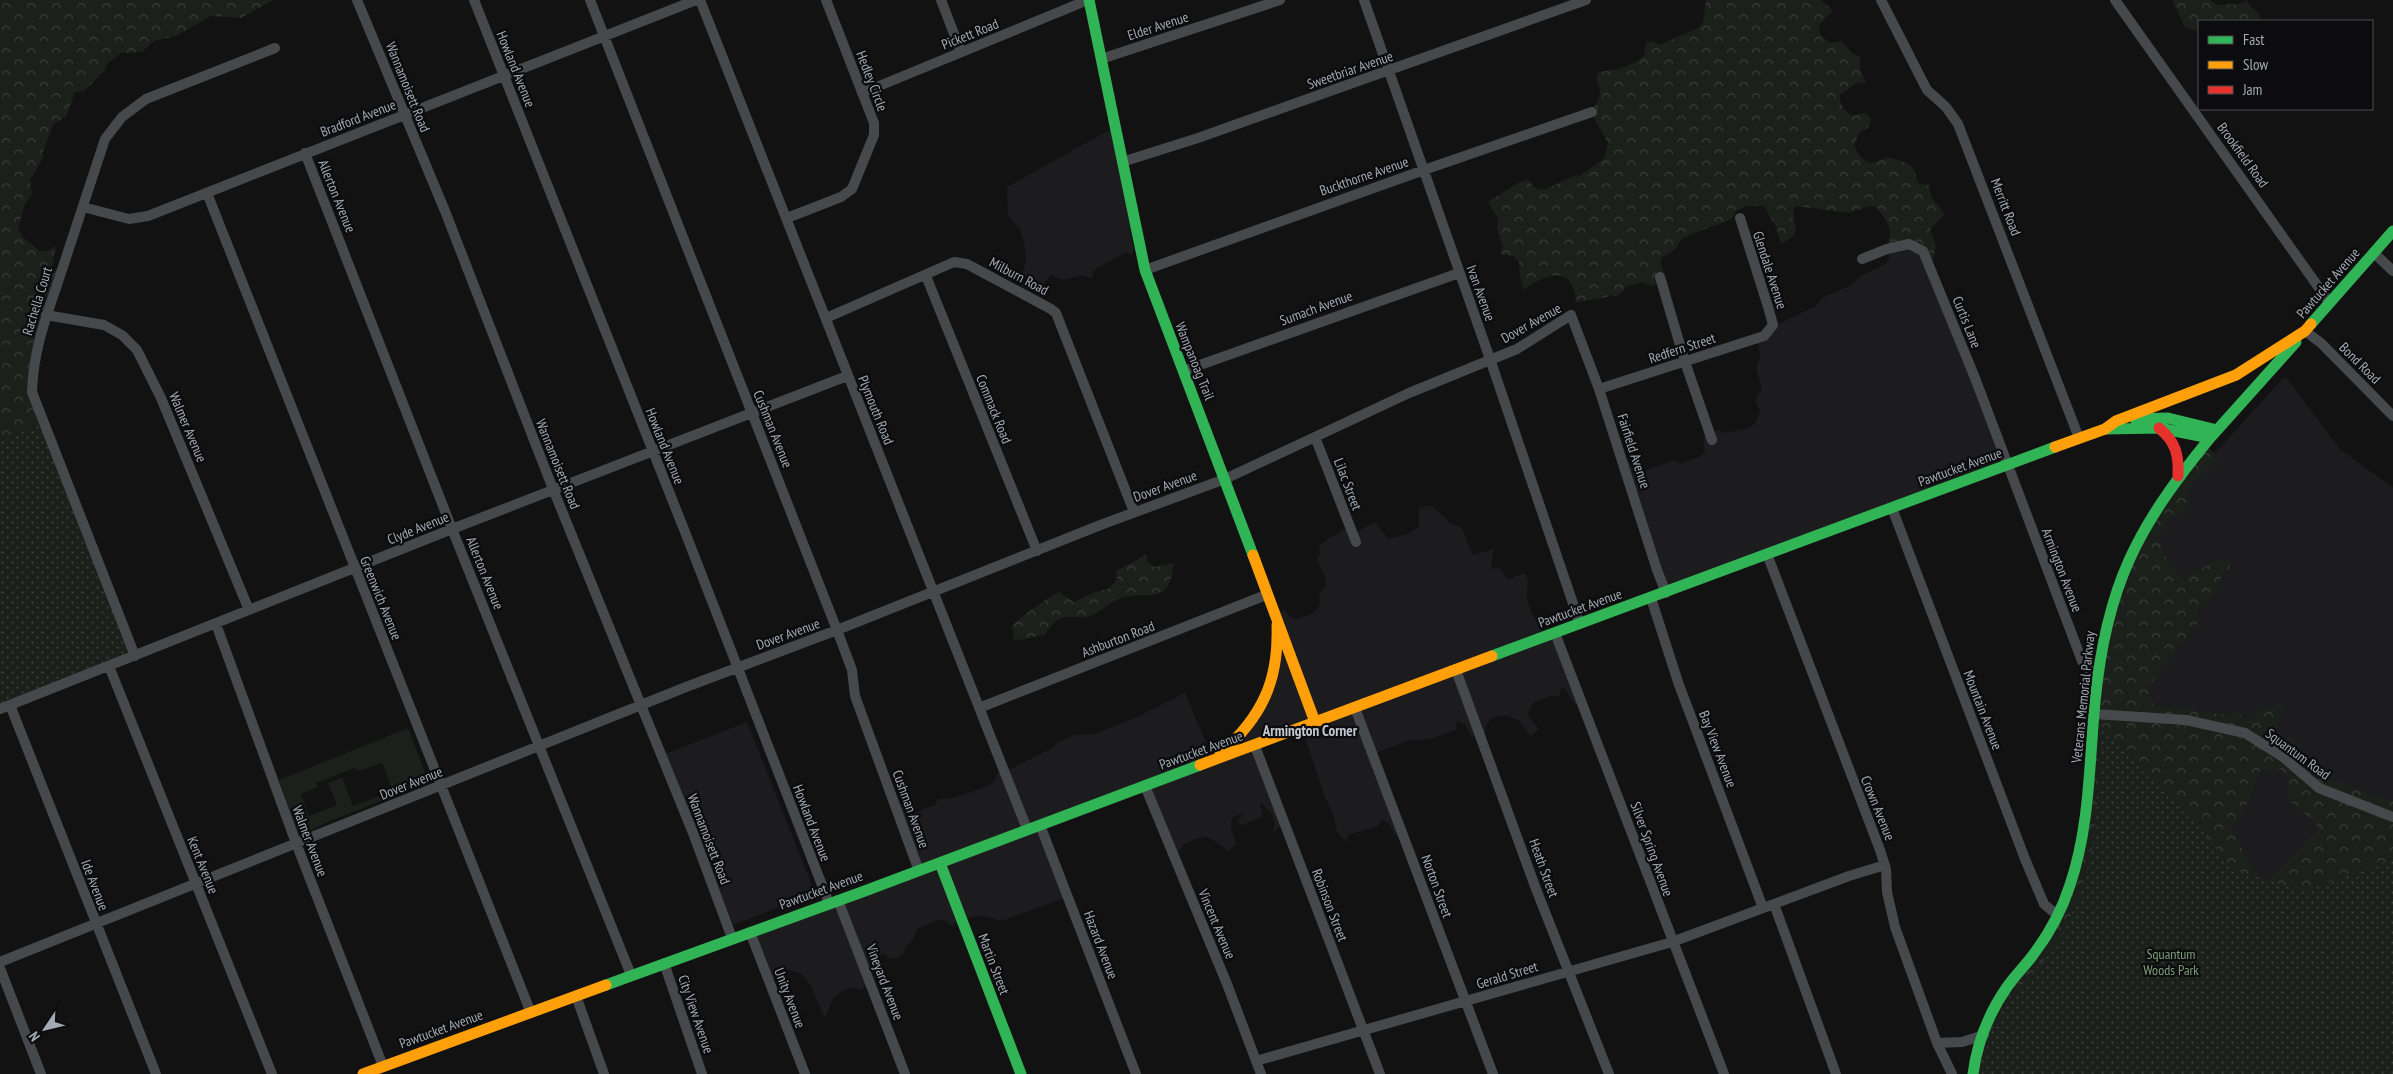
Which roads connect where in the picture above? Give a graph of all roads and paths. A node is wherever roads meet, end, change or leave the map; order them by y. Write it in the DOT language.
graph roads {
  1 [pos="357,0"];
  2 [pos="474,0"];
  3 [pos="590,0"];
  4 [pos="696,0"];
  5 [pos="700,0"];
  6 [pos="826,0"];
  7 [pos="941,0"];
  8 [pos="1088,0"];
  9 [pos="1280,0"];
  10 [pos="1364,0"];
  11 [pos="1586,0"];
  12 [pos="1881,0"];
  13 [pos="2115,0"];
  14 [pos="1557,5"];
  15 [pos="604,35"];
  16 [pos="275,48"];
  17 [pos="961,52"];
  18 [pos="1101,59"];
  19 [pos="1389,71"];
  20 [pos="504,76"];
  21 [pos="862,93"];
  22 [pos="1592,112"];
  23 [pos="404,115"];
  24 [pos="305,153"];
  25 [pos="1122,162"];
  26 [pos="1424,170"];
  27 [pos="207,193"];
  28 [pos="83,207"];
  29 [pos="787,218"];
  30 [pos="1740,218"];
  31 [pos="2393,231"];
  32 [pos="2374,253"];
  33 [pos="1862,260"];
  34 [pos="1145,270"];
  35 [pos="2393,271"];
  36 [pos="1459,273"];
  37 [pos="926,276"];
  38 [pos="1660,277"];
  39 [pos="2329,302"];
  40 [pos="46,315"];
  41 [pos="826,318"];
  42 [pos="1573,319"];
  43 [pos="1771,329"];
  44 [pos="2305,331"];
  45 [pos="1490,359"];
  46 [pos="1685,362"];
  47 [pos="1183,371"];
  48 [pos="847,376"];
  49 [pos="1599,389"];
  50 [pos="752,411"];
  51 [pos="2393,416"];
  52 [pos="2116,421"];
  53 [pos="2159,428"];
  54 [pos="2105,429"];
  55 [pos="2214,434"];
  56 [pos="1315,436"];
  57 [pos="2079,438"];
  58 [pos="1712,440"];
  59 [pos="652,451"];
  60 [pos="2007,466"];
  61 [pos="2178,476"];
  62 [pos="1225,479"];
  63 [pos="553,489"];
  64 [pos="1892,508"];
  65 [pos="1134,512"];
  66 [pos="452,529"];
  67 [pos="1356,542"];
  68 [pos="1037,551"];
  69 [pos="1767,554"];
  70 [pos="354,568"];
  71 [pos="934,592"];
  72 [pos="1666,593"];
  73 [pos="1266,595"];
  74 [pos="1651,598"];
  75 [pos="249,610"];
  76 [pos="216,624"];
  77 [pos="1580,624"];
  78 [pos="1277,625"];
  79 [pos="837,630"];
  80 [pos="1556,633"];
  81 [pos="135,656"];
  82 [pos="109,666"];
  83 [pos="738,667"];
  84 [pos="1456,670"];
  85 [pos="2098,680"];
  86 [pos="640,706"];
  87 [pos="5,707"];
  88 [pos="979,708"];
  89 [pos="1354,708"];
  90 [pos="2094,714"];
  91 [pos="1315,722"];
  92 [pos="539,746"];
  93 [pos="1255,746"];
  94 [pos="1211,762"];
  95 [pos="442,786"];
  96 [pos="1145,786"];
  97 [pos="2393,817"];
  98 [pos="1040,825"];
  99 [pos="1027,829"];
  100 [pos="296,843"];
  101 [pos="940,863"];
  102 [pos="1885,865"];
  103 [pos="919,871"];
  104 [pos="195,882"];
  105 [pos="833,901"];
  106 [pos="1774,904"];
  107 [pos="1763,908"];
  108 [pos="2058,915"];
  109 [pos="96,924"];
  110 [pos="750,932"];
  111 [pos="732,938"];
  112 [pos="1672,942"];
  113 [pos="0,962"];
  114 [pos="664,963"];
  115 [pos="0,968"];
  116 [pos="1568,971"];
  117 [pos="631,975"];
  118 [pos="576,996"];
  119 [pos="1466,1003"];
  120 [pos="531,1013"];
  121 [pos="1365,1032"];
  122 [pos="1984,1035"];
  123 [pos="1937,1044"];
  124 [pos="1256,1061"];
  125 [pos="383,1066"];
  126 [pos="41,1074"];
  127 [pos="156,1074"];
  128 [pos="272,1074"];
  129 [pos="363,1074"];
  130 [pos="604,1074"];
  131 [pos="702,1074"];
  132 [pos="805,1074"];
  133 [pos="905,1074"];
  134 [pos="1021,1074"];
  135 [pos="1136,1074"];
  136 [pos="1261,1074"];
  137 [pos="1380,1074"];
  138 [pos="1493,1074"];
  139 [pos="1608,1074"];
  140 [pos="1724,1074"];
  141 [pos="1836,1074"];
  142 [pos="1952,1074"];
  143 [pos="1973,1074"];
  1 -- 23 [label="street, Wannamoisett Road"];
  2 -- 20 [label="street, Howland Avenue"];
  3 -- 15 [label="street, Cushman Avenue"];
  4 -- 15 [label="street, Bradford Avenue"];
  5 -- 29 [label="street, Plymouth Road"];
  6 -- 21 [label="street, Hedley Circle"];
  7 -- 17 [label="street"];
  8 -- 17 [label="street, Pickett Road"];
  8 -- 18 [label="main road, Wampanoag Trail"];
  9 -- 18 [label="street, Elder Avenue"];
  10 -- 19 [label="street, Ivan Avenue"];
  11 -- 14 [label="street, Sweetbriar Avenue"];
  12 -- 57 [label="street, Merritt Road"];
  13 -- 39 [label="street, Brookfield Road"];
  14 -- 19 [label="street, Sweetbriar Avenue"];
  15 -- 20 [label="street, Bradford Avenue"];
  15 -- 50 [label="street, Cushman Avenue"];
  16 -- 28 [label="street, Rachella Court"];
  17 -- 21 [label="street, Pickett Road"];
  18 -- 25 [label="main road, Wampanoag Trail"];
  19 -- 25 [label="street, Sweetbriar Avenue"];
  19 -- 26 [label="street, Ivan Avenue"];
  20 -- 23 [label="street, Bradford Avenue"];
  20 -- 59 [label="street, Howland Avenue"];
  21 -- 29 [label="street, Hedley Circle"];
  22 -- 26 [label="street, Buckthorne Avenue"];
  23 -- 24 [label="street, Bradford Avenue"];
  23 -- 63 [label="street, Wannamoisett Road"];
  24 -- 27 [label="street, Bradford Avenue"];
  24 -- 66 [label="street, Allerton Avenue"];
  25 -- 34 [label="main road, Wampanoag Trail"];
  26 -- 34 [label="street, Buckthorne Avenue"];
  26 -- 36 [label="street, Ivan Avenue"];
  27 -- 28 [label="street, Bradford Avenue"];
  27 -- 70 [label="street, Greenwich Avenue"];
  28 -- 40 [label="street, Rachella Court"];
  29 -- 41 [label="street, Plymouth Road"];
  30 -- 43 [label="street, Glendale Avenue"];
  31 -- 32 [label="main road, Pawtucket Avenue"];
  32 -- 35 [label="street"];
  32 -- 39 [label="main road, Pawtucket Avenue"];
  33 -- 60 [label="street, Curtis Lane"];
  34 -- 47 [label="main road, Wampanoag Trail"];
  36 -- 45 [label="street, Ivan Avenue"];
  36 -- 47 [label="street, Sumach Avenue"];
  37 -- 41 [label="street, Milburn Road"];
  37 -- 65 [label="street, Milburn Road"];
  37 -- 68 [label="street, Commack Road"];
  38 -- 46 [label="street"];
  39 -- 44 [label="main road, Pawtucket Avenue"];
  40 -- 75 [label="street, Walmer Avenue"];
  40 -- 81 [label="street, Rachella Court"];
  41 -- 48 [label="street, Plymouth Road"];
  42 -- 45 [label="street, Dover Avenue"];
  42 -- 49 [label="street, Fairfield Avenue"];
  43 -- 46 [label="street, Redfern Street"];
  44 -- 51 [label="street, Bond Road"];
  44 -- 52 [label="main road, Pawtucket Avenue"];
  44 -- 55 [label="main road, Veterans Memorial Parkway"];
  45 -- 56 [label="street, Dover Avenue"];
  45 -- 77 [label="street, Ivan Avenue"];
  46 -- 49 [label="street, Redfern Street"];
  46 -- 58 [label="street"];
  47 -- 62 [label="main road, Wampanoag Trail"];
  48 -- 50 [label="street, Clyde Avenue"];
  48 -- 71 [label="street, Plymouth Road"];
  49 -- 72 [label="street, Fairfield Avenue"];
  50 -- 59 [label="street, Clyde Avenue"];
  50 -- 79 [label="street, Cushman Avenue"];
  52 -- 54 [label="main road, Pawtucket Avenue"];
  52 -- 55 [label="main road"];
  53 -- 54 [label="main road, Pawtucket Avenue"];
  53 -- 55 [label="main road, Pawtucket Avenue"];
  53 -- 61 [label="main road"];
  54 -- 57 [label="main road, Pawtucket Avenue"];
  55 -- 61 [label="main road, Veterans Memorial Parkway"];
  56 -- 62 [label="street, Dover Avenue"];
  56 -- 67 [label="street, Lilac Street"];
  57 -- 60 [label="main road, Pawtucket Avenue"];
  59 -- 63 [label="street, Clyde Avenue"];
  59 -- 83 [label="street, Howland Avenue"];
  60 -- 64 [label="main road, Pawtucket Avenue"];
  60 -- 85 [label="street, Armington Avenue"];
  61 -- 85 [label="main road, Veterans Memorial Parkway"];
  62 -- 65 [label="street, Dover Avenue"];
  62 -- 73 [label="main road, Wampanoag Trail"];
  63 -- 66 [label="street, Clyde Avenue"];
  63 -- 86 [label="street, Wannamoisett Road"];
  64 -- 69 [label="main road, Pawtucket Avenue"];
  64 -- 108 [label="street, Mountain Avenue"];
  65 -- 68 [label="street, Dover Avenue"];
  66 -- 70 [label="street, Clyde Avenue"];
  66 -- 92 [label="street, Allerton Avenue"];
  68 -- 71 [label="street, Dover Avenue"];
  69 -- 72 [label="main road, Pawtucket Avenue"];
  69 -- 102 [label="street, Crown Avenue"];
  70 -- 75 [label="street, Clyde Avenue"];
  70 -- 95 [label="street, Greenwich Avenue"];
  71 -- 79 [label="street, Dover Avenue"];
  71 -- 88 [label="street, Plymouth Road"];
  72 -- 74 [label="main road, Pawtucket Avenue"];
  73 -- 78 [label="main road, Wampanoag Trail"];
  73 -- 88 [label="street, Ashburton Road"];
  74 -- 77 [label="main road, Pawtucket Avenue"];
  74 -- 107 [label="street, Bay View Avenue"];
  75 -- 76 [label="street, Clyde Avenue"];
  76 -- 81 [label="street, Clyde Avenue"];
  76 -- 100 [label="street, Walmer Avenue"];
  77 -- 80 [label="main road, Pawtucket Avenue"];
  78 -- 91 [label="main road, Wampanoag Trail"];
  78 -- 94 [label="main road"];
  79 -- 83 [label="street, Dover Avenue"];
  79 -- 103 [label="street, Cushman Avenue"];
  80 -- 84 [label="main road, Pawtucket Avenue"];
  80 -- 112 [label="street, Silver Spring Avenue"];
  81 -- 82 [label="street, Clyde Avenue"];
  82 -- 87 [label="street, Clyde Avenue"];
  82 -- 104 [label="street, Kent Avenue"];
  83 -- 86 [label="street, Dover Avenue"];
  83 -- 105 [label="street, Howland Avenue"];
  84 -- 89 [label="main road, Pawtucket Avenue"];
  84 -- 116 [label="street, Heath Street"];
  85 -- 90 [label="main road, Veterans Memorial Parkway"];
  86 -- 92 [label="street, Dover Avenue"];
  86 -- 111 [label="street, Wannamoisett Road"];
  87 -- 109 [label="street, Ide Avenue"];
  88 -- 99 [label="street, Plymouth Road"];
  89 -- 91 [label="main road, Pawtucket Avenue"];
  89 -- 119 [label="street, Norton Street"];
  90 -- 97 [label="street, Squantum Road"];
  90 -- 108 [label="main road, Veterans Memorial Parkway"];
  91 -- 93 [label="main road, Pawtucket Avenue"];
  92 -- 95 [label="street, Dover Avenue"];
  92 -- 117 [label="street, Allerton Avenue"];
  93 -- 94 [label="main road, Pawtucket Avenue"];
  93 -- 121 [label="street, Robinson Street"];
  94 -- 96 [label="main road, Pawtucket Avenue"];
  95 -- 100 [label="street, Dover Avenue"];
  95 -- 120 [label="street, Greenwich Avenue"];
  96 -- 98 [label="main road, Pawtucket Avenue"];
  96 -- 124 [label="street, Vincent Avenue"];
  98 -- 99 [label="main road, Pawtucket Avenue"];
  98 -- 135 [label="street, Hazard Avenue"];
  99 -- 101 [label="main road, Pawtucket Avenue"];
  100 -- 104 [label="street, Dover Avenue"];
  100 -- 125 [label="street, Walmer Avenue"];
  101 -- 103 [label="main road, Pawtucket Avenue"];
  101 -- 134 [label="main road, Martin Street"];
  102 -- 106 [label="street"];
  102 -- 123 [label="street, Crown Avenue"];
  103 -- 105 [label="main road, Pawtucket Avenue"];
  104 -- 109 [label="street, Dover Avenue"];
  104 -- 128 [label="street, Kent Avenue"];
  105 -- 110 [label="main road, Pawtucket Avenue"];
  105 -- 133 [label="street, Vineyard Avenue"];
  106 -- 107 [label="street, Gerald Street"];
  106 -- 141 [label="street"];
  107 -- 112 [label="street, Gerald Street"];
  108 -- 122 [label="main road, Veterans Memorial Parkway"];
  109 -- 113 [label="street, Dover Avenue"];
  109 -- 127 [label="street, Ide Avenue"];
  110 -- 111 [label="main road, Pawtucket Avenue"];
  110 -- 132 [label="street, Unity Avenue"];
  111 -- 114 [label="main road, Pawtucket Avenue"];
  112 -- 116 [label="street, Gerald Street"];
  112 -- 140 [label="street, Silver Spring Avenue"];
  114 -- 117 [label="main road, Pawtucket Avenue"];
  114 -- 131 [label="street, City View Avenue"];
  115 -- 126 [label="street"];
  116 -- 119 [label="street, Gerald Street"];
  116 -- 139 [label="street, Heath Street"];
  117 -- 118 [label="main road, Pawtucket Avenue"];
  118 -- 120 [label="main road, Pawtucket Avenue"];
  118 -- 130 [label="street"];
  119 -- 121 [label="street, Gerald Street"];
  119 -- 138 [label="street, Norton Street"];
  120 -- 125 [label="main road, Pawtucket Avenue"];
  121 -- 124 [label="street, Gerald Street"];
  121 -- 137 [label="street, Robinson Street"];
  122 -- 123 [label="street"];
  122 -- 143 [label="main road, Veterans Memorial Parkway"];
  123 -- 142 [label="street, Crown Avenue"];
  124 -- 136 [label="street, Vincent Avenue"];
  125 -- 129 [label="main road, Pawtucket Avenue"];
}
